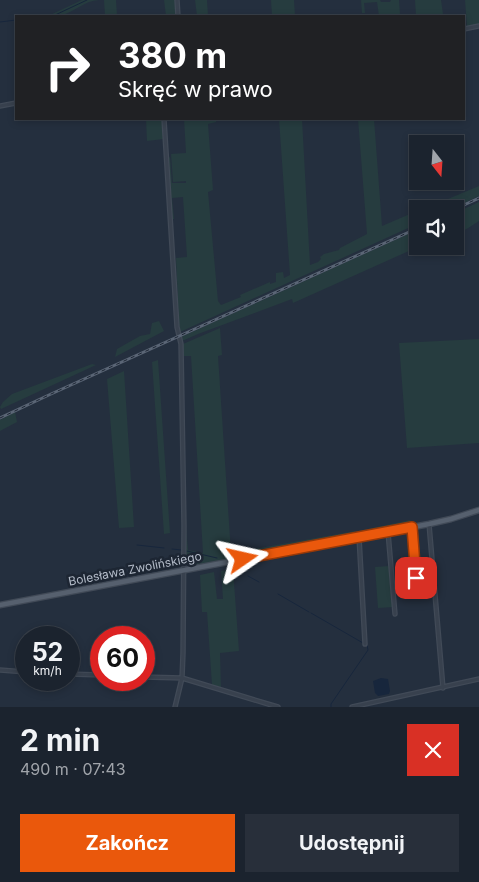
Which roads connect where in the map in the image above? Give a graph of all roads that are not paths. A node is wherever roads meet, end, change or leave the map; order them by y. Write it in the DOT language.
graph roads {
  1 [pos="177,0"];
  2 [pos="178,15"];
  3 [pos="479,26"];
  4 [pos="465,29"];
  5 [pos="15,103"];
  6 [pos="0,106"];
  7 [pos="164,120"];
  8 [pos="479,510"];
  9 [pos="429,524"];
  10 [pos="412,527"];
  11 [pos="388,532"];
  12 [pos="359,537"];
  13 [pos="183,570"];
  14 [pos="416,578"];
  15 [pos="0,604"];
  16 [pos="395,614"];
  17 [pos="365,644"];
  18 [pos="0,670"];
  19 [pos="15,671"];
  20 [pos="155,677"];
  21 [pos="182,678"];
  22 [pos="479,679"];
  23 [pos="443,688"];
  24 [pos="175,707"];
  25 [pos="278,707"];
  26 [pos="352,707"];
  1 -- 2 [label="street"];
  3 -- 4 [label="street"];
  5 -- 6 [label="street"];
  7 -- 13 [label="street"];
  8 -- 9 [label="main road, Bolesława Zwolińskiego"];
  9 -- 10 [label="main road, Bolesława Zwolińskiego"];
  9 -- 23 [label="street"];
  10 -- 11 [label="main road, Bolesława Zwolińskiego"];
  10 -- 14 [label="street"];
  11 -- 12 [label="main road, Bolesława Zwolińskiego"];
  11 -- 16 [label="street"];
  12 -- 13 [label="main road, Bolesława Zwolińskiego"];
  12 -- 17 [label="street"];
  13 -- 15 [label="main road, Bolesława Zwolińskiego"];
  13 -- 21 [label="street"];
  18 -- 19 [label="street"];
  20 -- 21 [label="street"];
  21 -- 24 [label="street"];
  21 -- 25 [label="street"];
  22 -- 23 [label="street"];
  23 -- 26 [label="street"];
}
